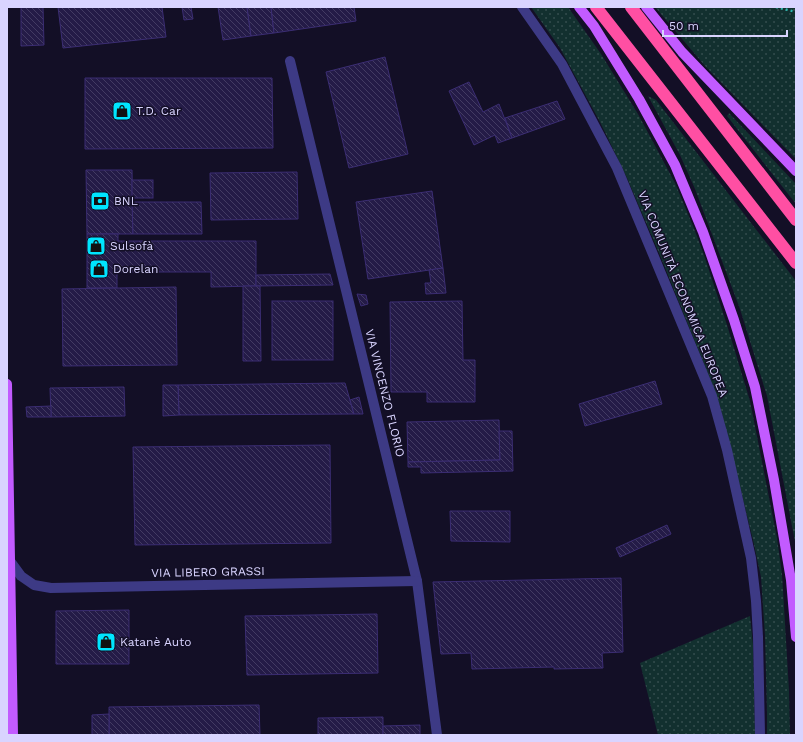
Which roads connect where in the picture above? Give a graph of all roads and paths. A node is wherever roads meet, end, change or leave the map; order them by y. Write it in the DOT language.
graph roads {
  1 [pos="522,7"];
  2 [pos="580,7"];
  3 [pos="596,7"];
  4 [pos="631,7"];
  5 [pos="646,7"];
  6 [pos="776,7"];
  7 [pos="796,12"];
  8 [pos="290,61"];
  9 [pos="796,171"];
  10 [pos="796,220"];
  11 [pos="796,263"];
  12 [pos="7,384"];
  13 [pos="10,561"];
  14 [pos="417,581"];
  15 [pos="796,637"];
  16 [pos="13,735"];
  17 [pos="437,735"];
  18 [pos="760,735"];
  1 -- 18 [label="street, VIA COMUNITÀ ECONOMICA EUROPEA"];
  2 -- 15 [label="main road"];
  3 -- 11 [label="highway"];
  4 -- 10 [label="highway"];
  5 -- 9 [label="main road"];
  6 -- 7 [label="path"];
  8 -- 14 [label="street, VIA VINCENZO FLORIO"];
  12 -- 13 [label="main road"];
  13 -- 14 [label="street, VIA LIBERO GRASSI"];
  13 -- 16 [label="main road"];
  14 -- 17 [label="street, VIA VINCENZO FLORIO"];
}
